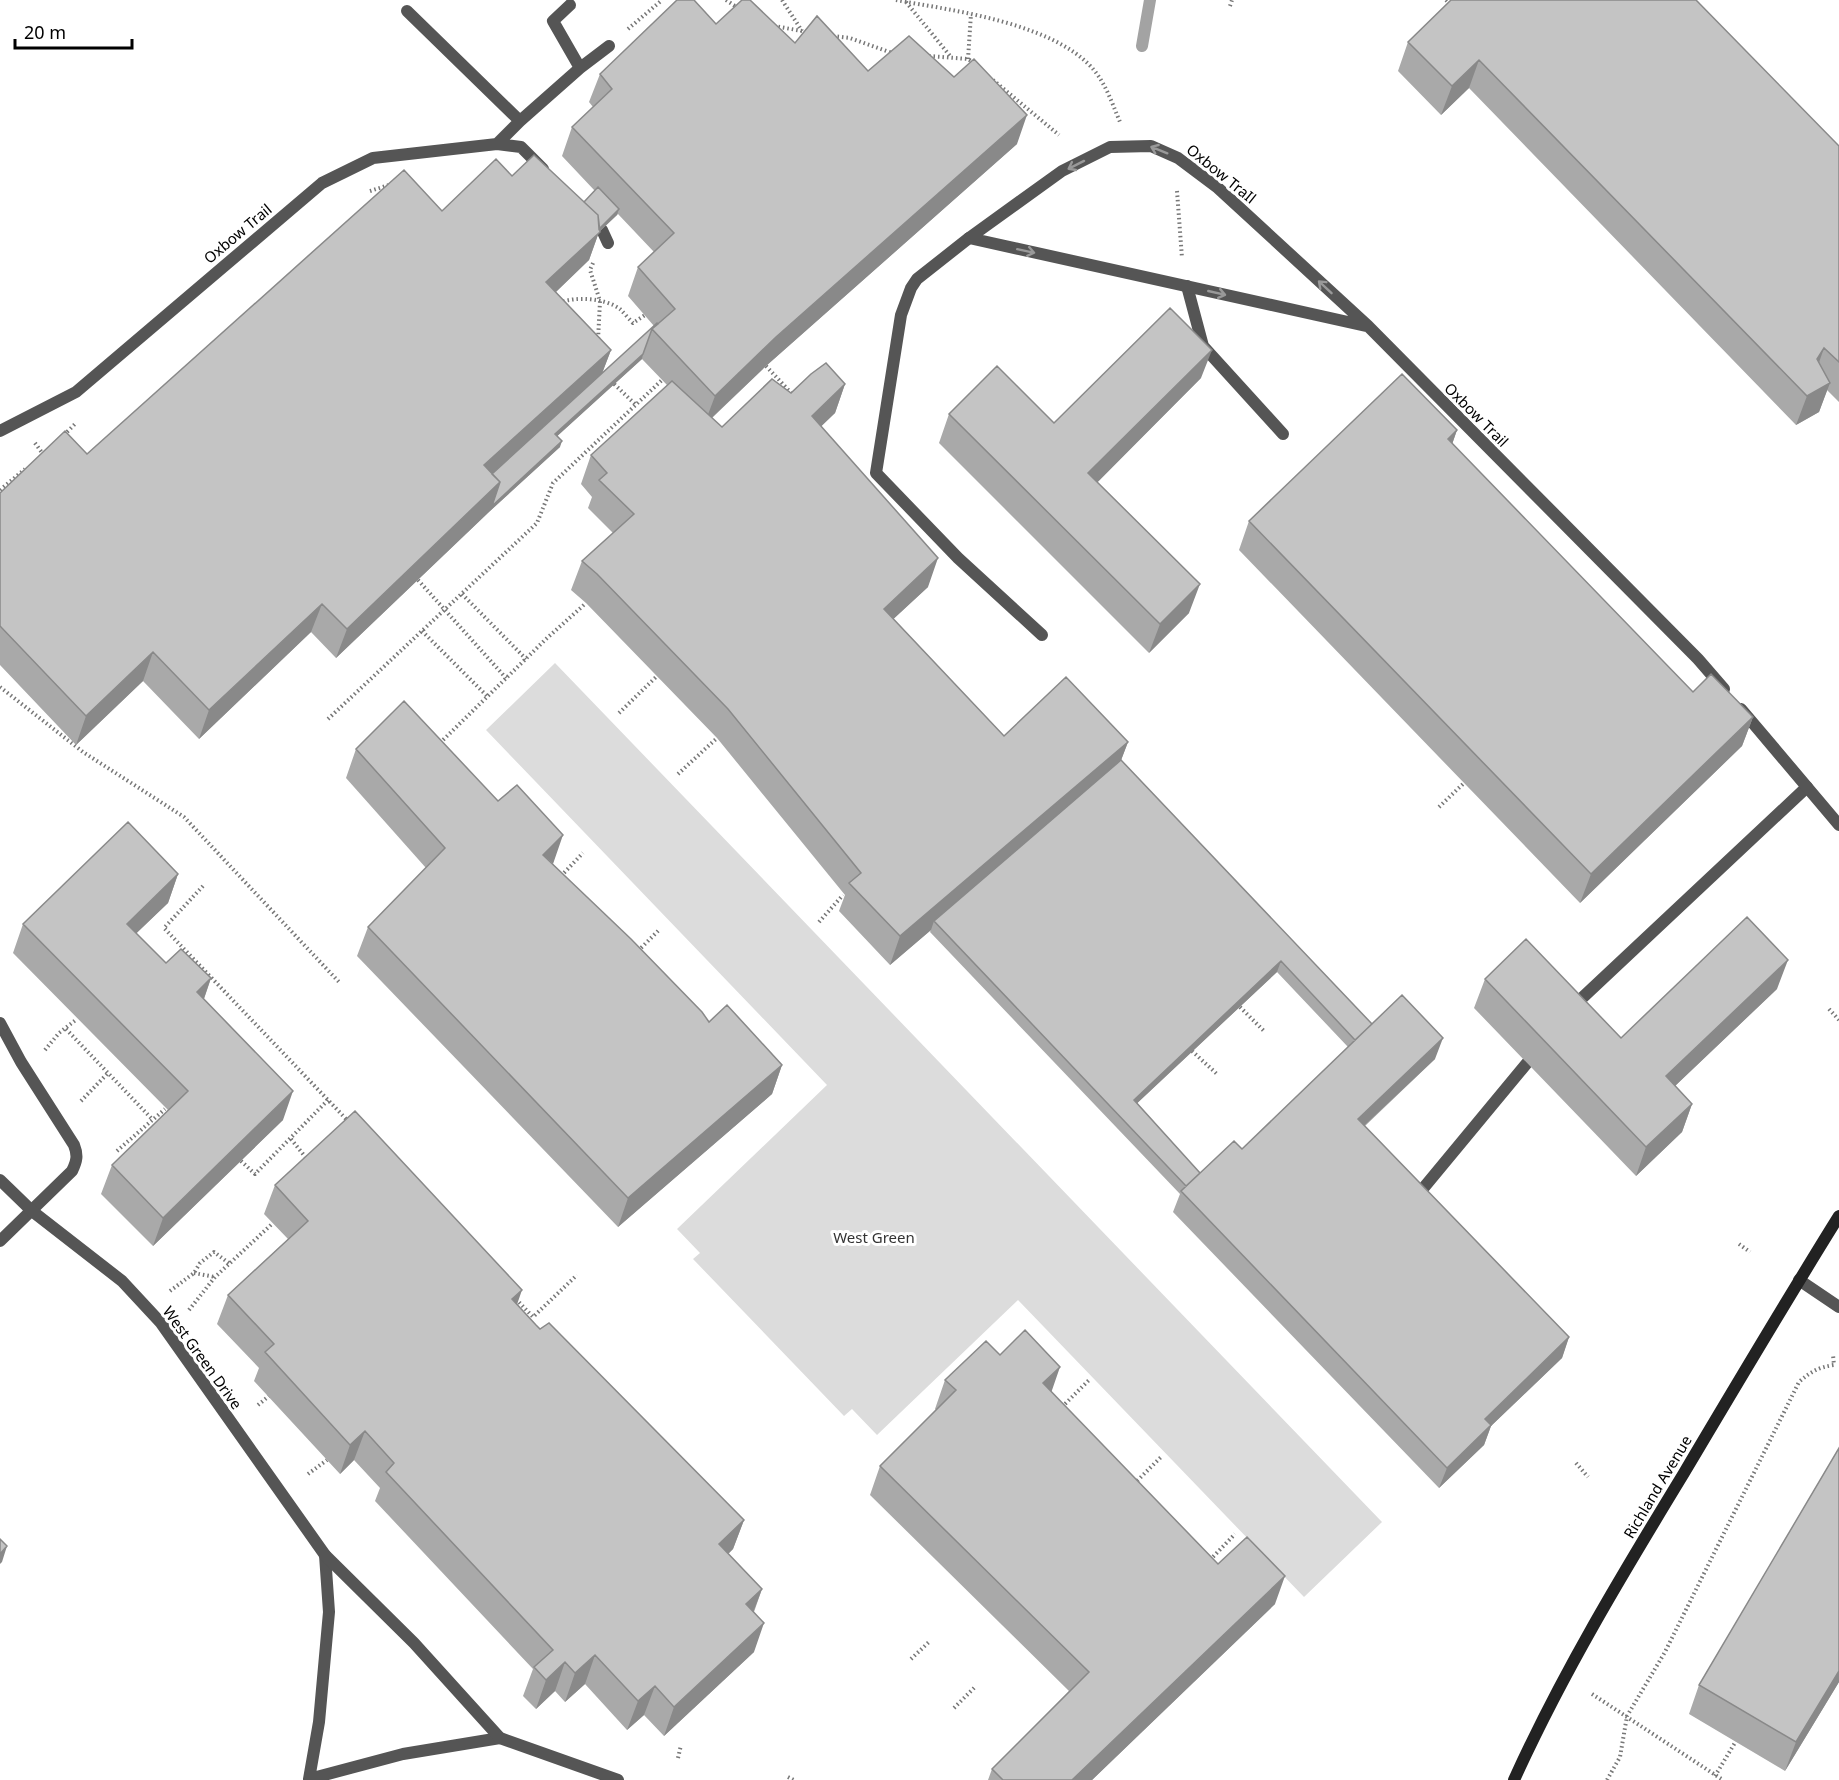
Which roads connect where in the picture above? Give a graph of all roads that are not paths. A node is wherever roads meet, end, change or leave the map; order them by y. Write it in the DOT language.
graph roads {
  1 [pos="570,5"];
  2 [pos="407,11"];
  3 [pos="609,46"];
  4 [pos="580,68"];
  5 [pos="520,121"];
  6 [pos="497,144"];
  7 [pos="551,177"];
  8 [pos="581,207"];
  9 [pos="969,238"];
  10 [pos="608,243"];
  11 [pos="1187,286"];
  12 [pos="1368,326"];
  13 [pos="0,430"];
  14 [pos="1283,434"];
  15 [pos="1042,635"];
  16 [pos="1807,787"];
  17 [pos="1839,825"];
  18 [pos="1566,1020"];
  19 [pos="0,1023"];
  20 [pos="1527,1063"];
  21 [pos="0,1180"];
  22 [pos="1421,1191"];
  23 [pos="32,1211"];
  24 [pos="1839,1216"];
  25 [pos="0,1241"];
  26 [pos="1799,1280"];
  27 [pos="1839,1307"];
  28 [pos="325,1556"];
  29 [pos="500,1738"];
  30 [pos="618,1780"];
  31 [pos="1514,1780"];
  1 -- 4 [label="street"];
  2 -- 5 [label="street"];
  3 -- 4 [label="street"];
  4 -- 5 [label="street"];
  5 -- 6 [label="street"];
  6 -- 7 [label="street"];
  6 -- 13 [label="street, Oxbow Trail"];
  8 -- 10 [label="street"];
  9 -- 11 [label="street, one-way"];
  12 -- 9 [label="street, Oxbow TraIl, one-way"];
  9 -- 15 [label="street, Oxbow TraIl"];
  11 -- 12 [label="street, one-way"];
  11 -- 14 [label="street"];
  12 -- 16 [label="street, Oxbow Trail"];
  16 -- 17 [label="street, Oxbow Trail"];
  16 -- 18 [label="street"];
  19 -- 23 [label="street"];
  20 -- 22 [label="street"];
  21 -- 23 [label="street, West Green Drive"];
  23 -- 25 [label="street"];
  23 -- 28 [label="street, West Green Drive"];
  24 -- 26 [label="main road, Richland Avenue"];
  26 -- 27 [label="street"];
  26 -- 31 [label="main road, Richland Avenue"];
  28 -- 29 [label="street, West Green Drive"];
  28 -- 29 [label="street, West Green Drive"];
  29 -- 30 [label="street, West Green Drive"];
}
